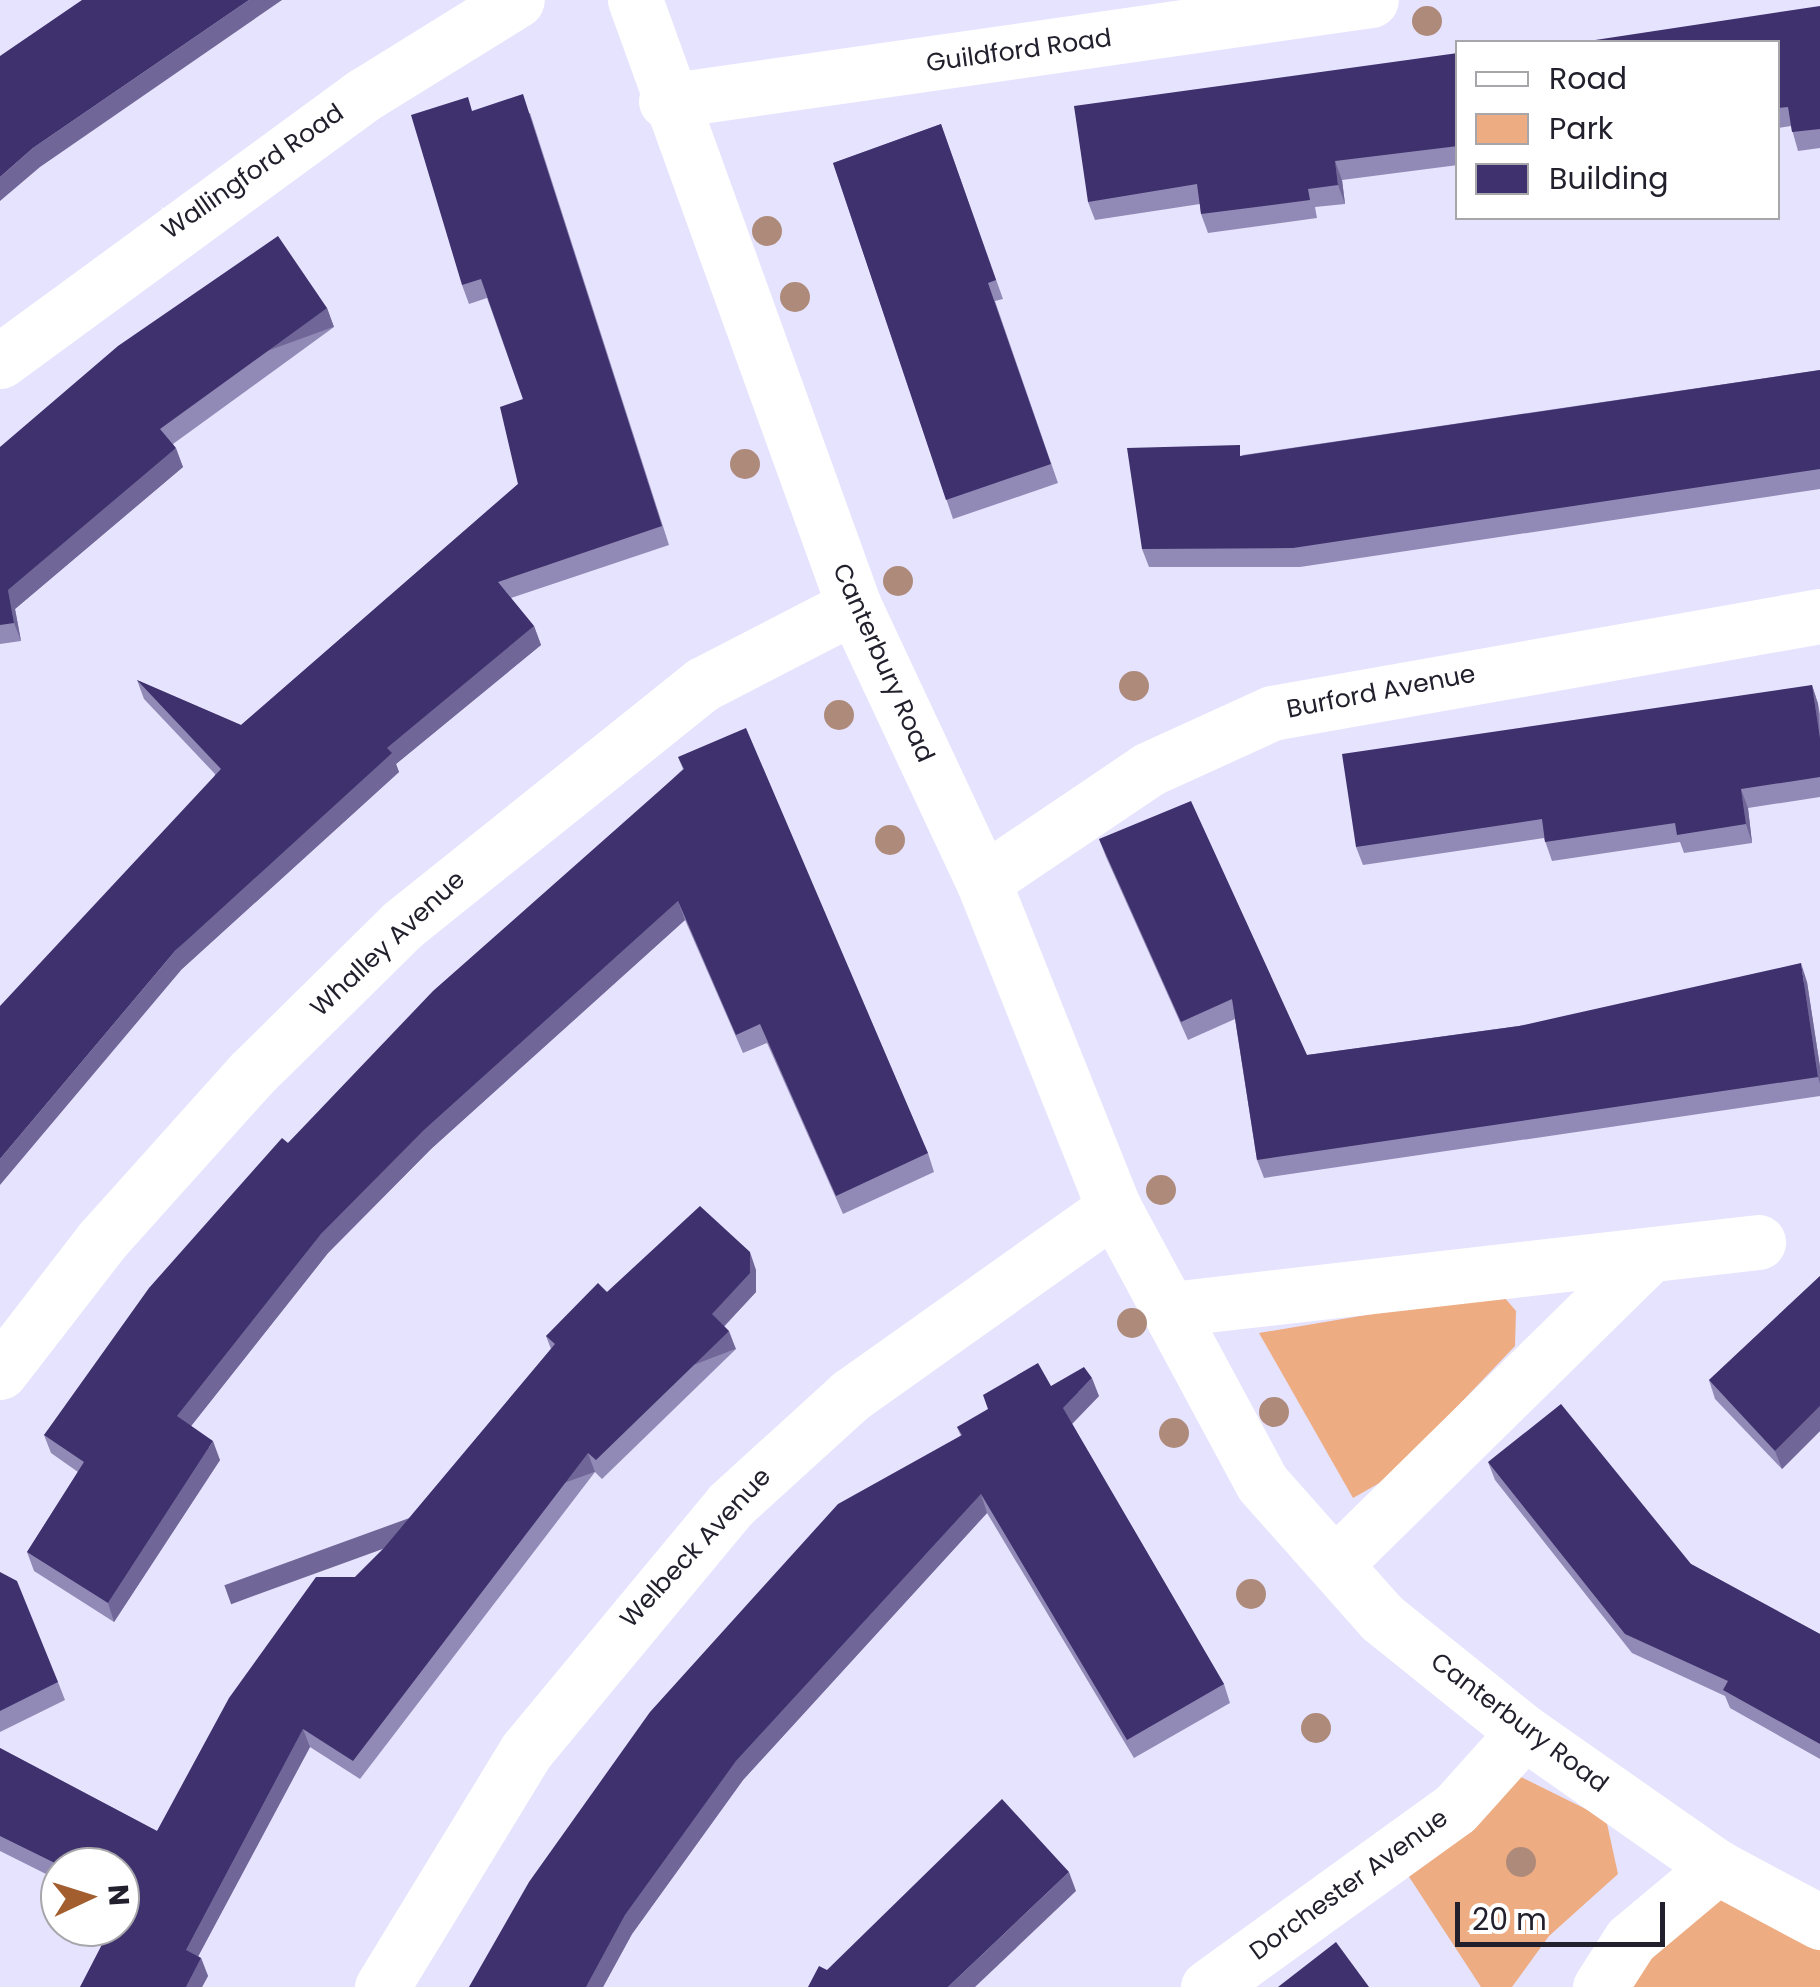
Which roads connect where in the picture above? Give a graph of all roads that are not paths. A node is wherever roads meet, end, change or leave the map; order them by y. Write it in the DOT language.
graph roads {
  1 [pos="517,0"];
  2 [pos="635,0"];
  3 [pos="1372,0"];
  4 [pos="666,102"];
  5 [pos="0,360"];
  6 [pos="854,606"];
  7 [pos="1820,616"];
  8 [pos="983,880"];
  9 [pos="1114,1208"];
  10 [pos="1758,1242"];
  11 [pos="1645,1259"];
  12 [pos="1172,1310"];
  13 [pos="0,1372"];
  14 [pos="1335,1564"];
  15 [pos="1524,1732"];
  16 [pos="1716,1866"];
  17 [pos="1820,1922"];
  18 [pos="382,1987"];
  19 [pos="1208,1987"];
  20 [pos="1600,1987"];
  1 -- 5 [label="street, Wallingford Road"];
  2 -- 4 [label="street, Canterbury Road"];
  3 -- 4 [label="street, Guildford Road"];
  4 -- 6 [label="street, Canterbury Road"];
  6 -- 8 [label="street, Canterbury Road"];
  6 -- 13 [label="street, Whalley Avenue"];
  7 -- 8 [label="street, Burford Avenue"];
  8 -- 9 [label="street, Canterbury Road"];
  9 -- 12 [label="street, Canterbury Road"];
  9 -- 18 [label="street, Welbeck Avenue"];
  10 -- 11 [label="street"];
  11 -- 12 [label="street"];
  11 -- 14 [label="street"];
  12 -- 14 [label="street, Canterbury Road"];
  14 -- 15 [label="street, Canterbury Road"];
  15 -- 16 [label="street, Canterbury Road"];
  15 -- 19 [label="street, Dorchester Avenue"];
  16 -- 17 [label="street, Canterbury Road"];
  16 -- 20 [label="street"];
}
